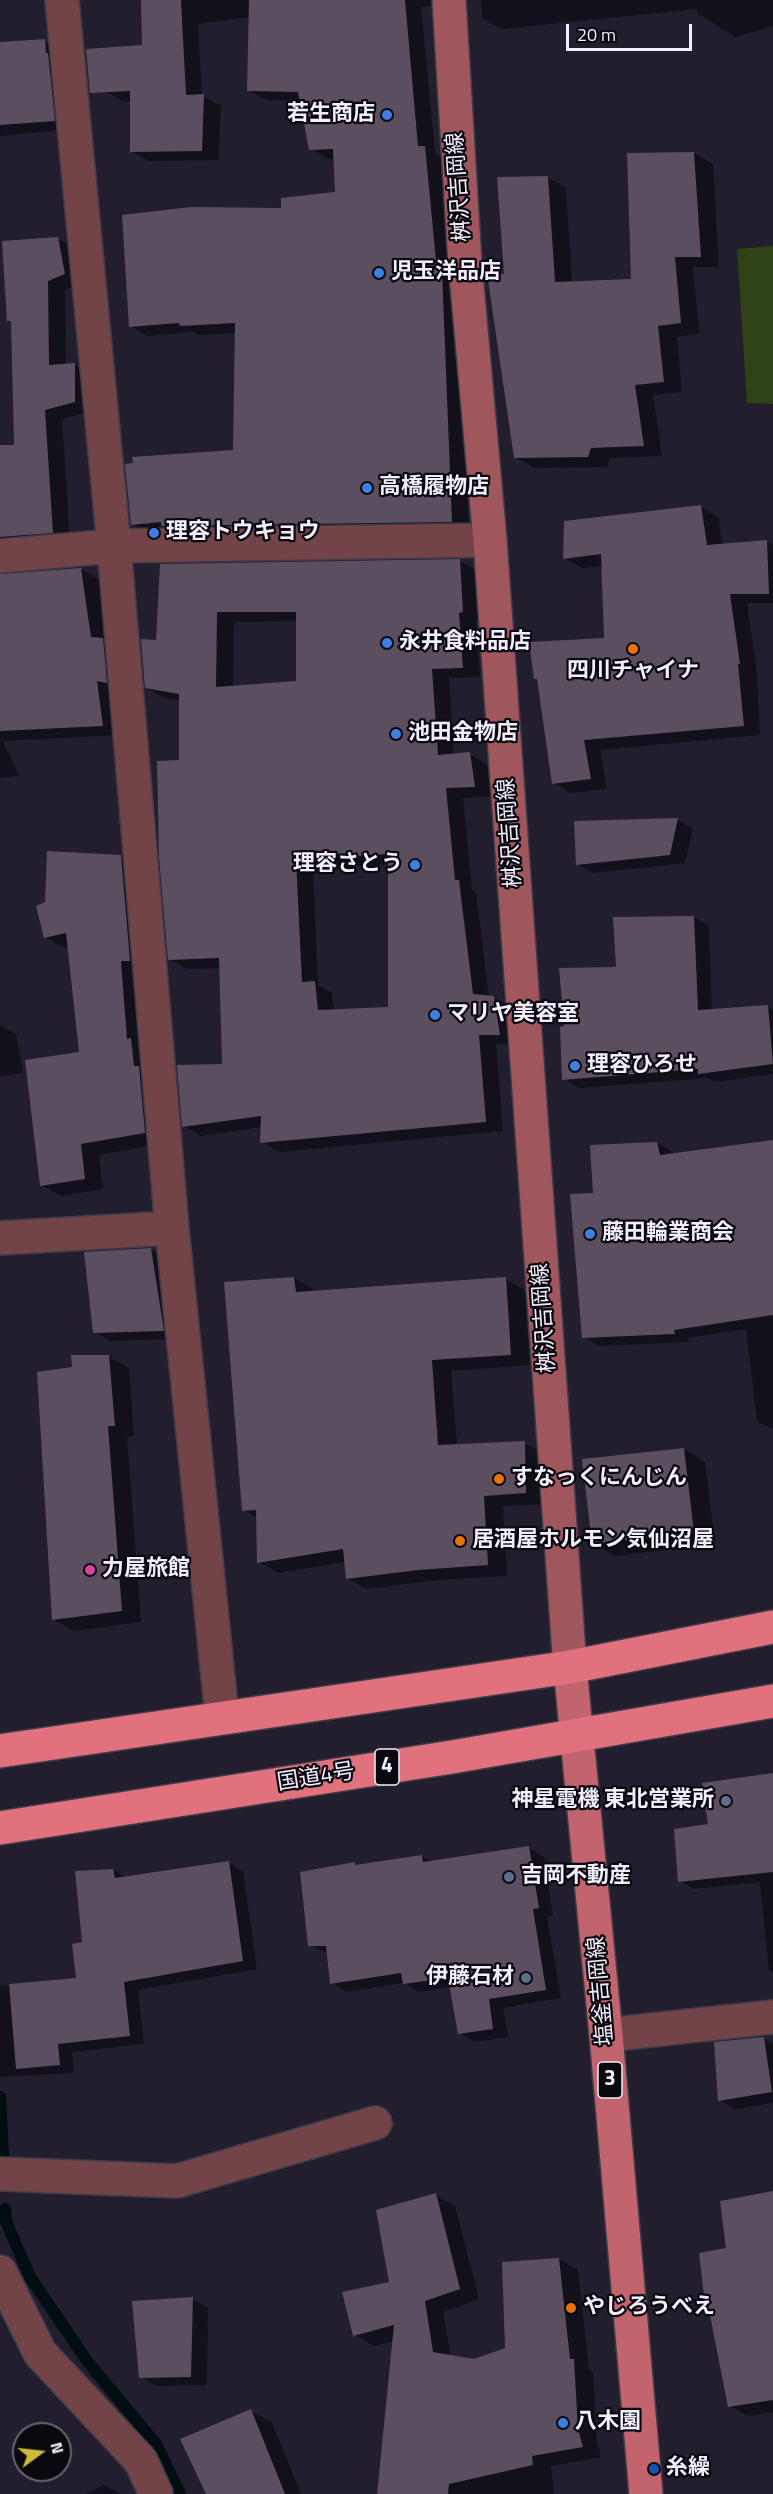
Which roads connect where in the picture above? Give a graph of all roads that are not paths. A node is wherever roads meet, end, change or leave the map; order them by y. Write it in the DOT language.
graph roads {
  1 [pos="62,0"];
  2 [pos="448,0"];
  3 [pos="490,540"];
  4 [pos="114,546"];
  5 [pos="0,556"];
  6 [pos="172,1228"];
  7 [pos="0,1238"];
  8 [pos="773,1627"];
  9 [pos="570,1667"];
  10 [pos="773,1701"];
  11 [pos="222,1716"];
  12 [pos="578,1735"];
  13 [pos="0,1751"];
  14 [pos="0,1828"];
  15 [pos="773,2017"];
  16 [pos="606,2035"];
  17 [pos="375,2123"];
  18 [pos="0,2174"];
  19 [pos="0,2272"];
  20 [pos="156,2494"];
  21 [pos="646,2494"];
  1 -- 4 [label="street"];
  2 -- 3 [label="main road, 桝沢吉岡線"];
  3 -- 4 [label="street"];
  3 -- 9 [label="main road, 桝沢吉岡線"];
  4 -- 5 [label="street"];
  4 -- 6 [label="street"];
  6 -- 7 [label="street"];
  6 -- 11 [label="street"];
  8 -- 9 [label="highway"];
  9 -- 11 [label="highway"];
  9 -- 12 [label="main road, 塩釜吉岡線 / 3"];
  10 -- 12 [label="highway, 国道4号 / 4"];
  11 -- 13 [label="highway"];
  12 -- 14 [label="highway, 国道4号 / 4"];
  12 -- 16 [label="main road, 塩釜吉岡線 / 3"];
  15 -- 16 [label="street"];
  16 -- 21 [label="main road, 塩釜吉岡線 / 3"];
  17 -- 18 [label="street"];
  19 -- 20 [label="street"];
}
